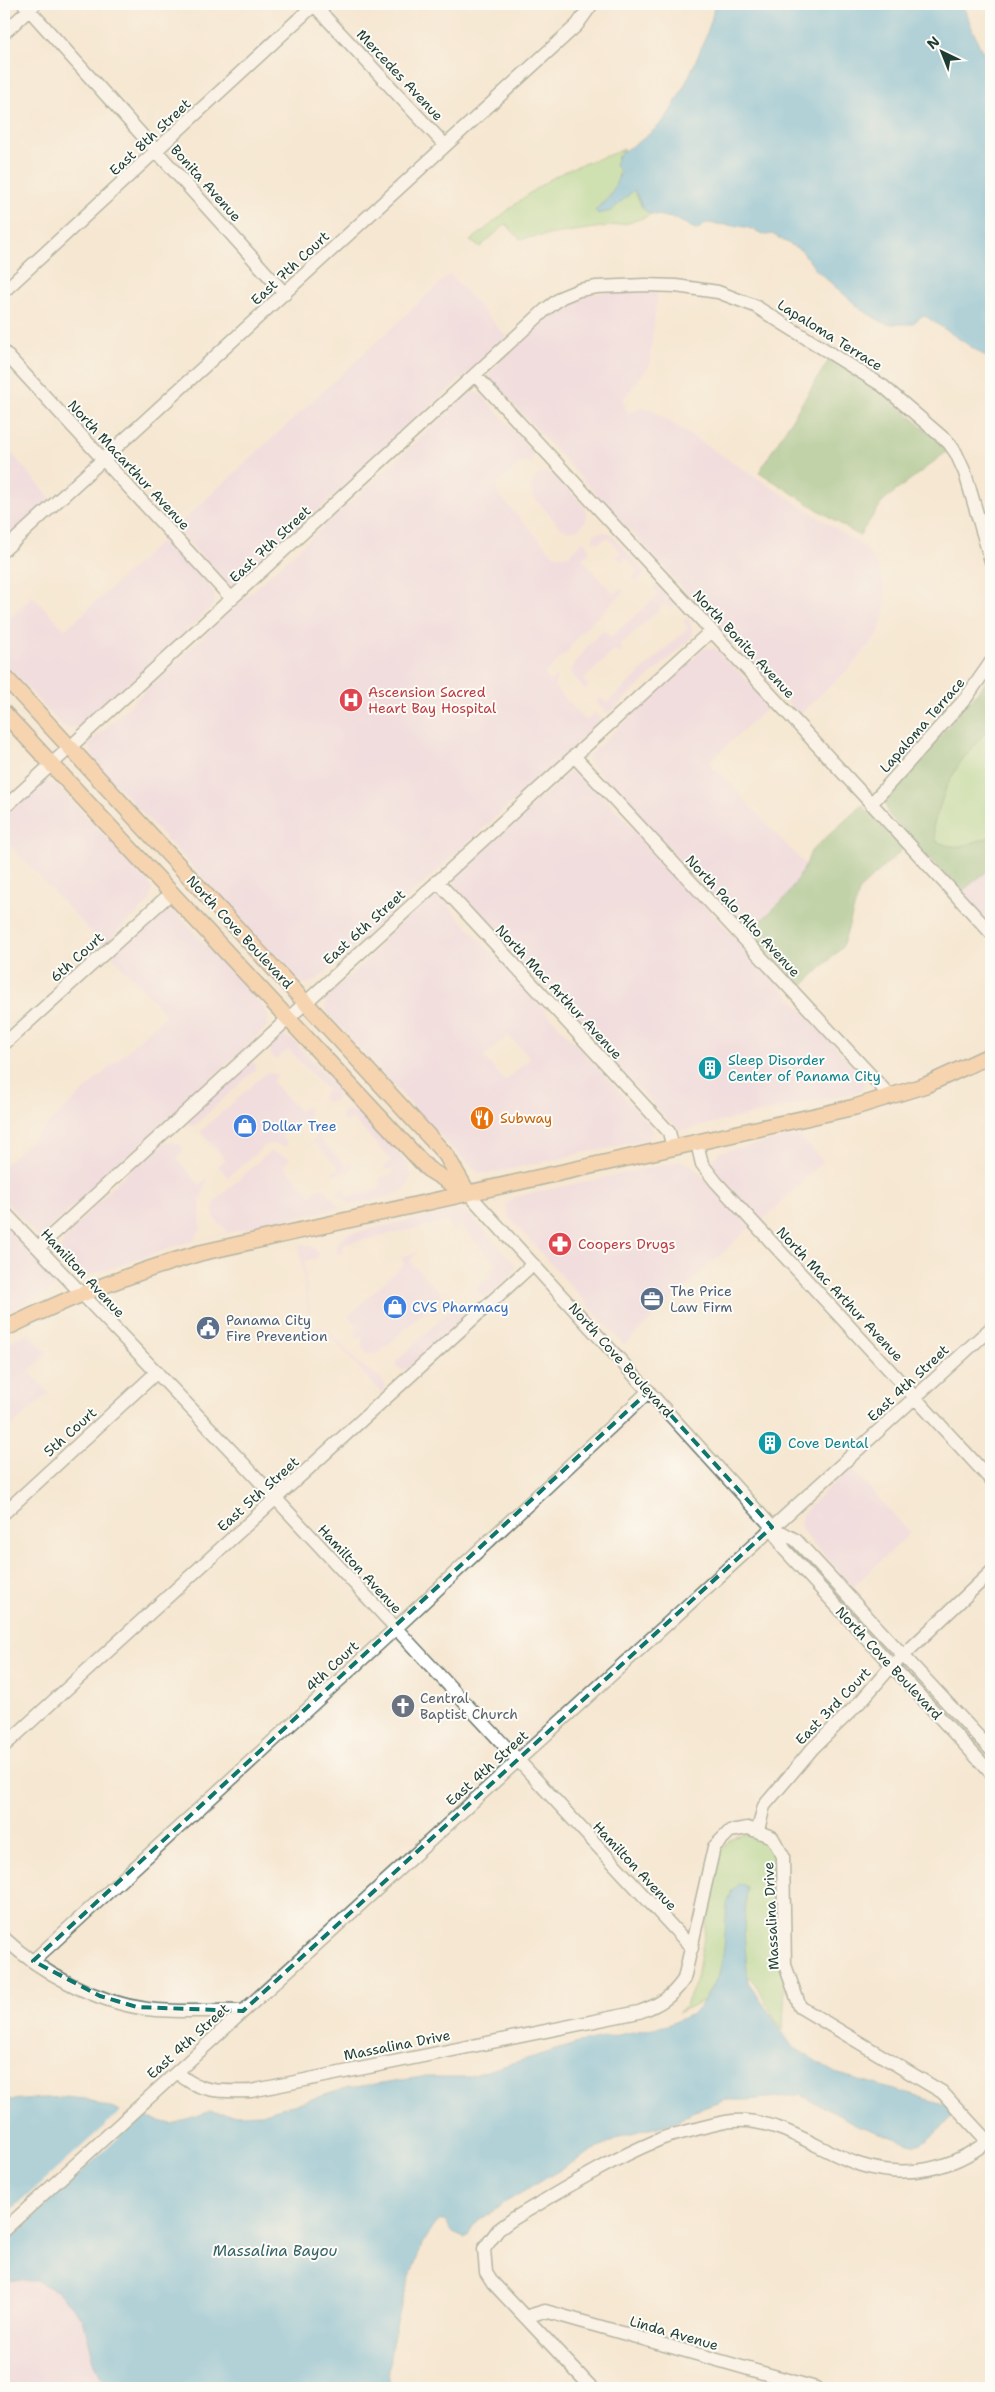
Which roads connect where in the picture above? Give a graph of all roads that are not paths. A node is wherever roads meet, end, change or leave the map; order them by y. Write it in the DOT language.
graph roads {
  1 [pos="314,4"];
  2 [pos="592,4"];
  3 [pos="30,6"];
  4 [pos="4,33"];
  5 [pos="444,144"];
  6 [pos="158,151"];
  7 [pos="4,291"];
  8 [pos="285,294"];
  9 [pos="555,302"];
  10 [pos="4,352"];
  11 [pos="475,375"];
  12 [pos="104,459"];
  13 [pos="4,550"];
  14 [pos="991,561"];
  15 [pos="232,599"];
  16 [pos="711,631"];
  17 [pos="991,662"];
  18 [pos="4,676"];
  19 [pos="4,713"];
  20 [pos="70,748"];
  21 [pos="574,756"];
  22 [pos="52,764"];
  23 [pos="871,804"];
  24 [pos="4,808"];
  25 [pos="437,881"];
  26 [pos="170,893"];
  27 [pos="991,933"];
  28 [pos="304,1002"];
  29 [pos="287,1018"];
  30 [pos="4,1044"];
  31 [pos="991,1056"];
  32 [pos="891,1097"];
  33 [pos="697,1143"];
  34 [pos="673,1148"];
  35 [pos="468,1193"];
  36 [pos="4,1212"];
  37 [pos="40,1247"];
  38 [pos="533,1264"];
  39 [pos="82,1293"];
  40 [pos="991,1328"];
  41 [pos="4,1329"];
  42 [pos="157,1372"];
  43 [pos="649,1392"];
  44 [pos="915,1397"];
  45 [pos="991,1480"];
  46 [pos="275,1499"];
  47 [pos="4,1513"];
  48 [pos="772,1527"];
  49 [pos="991,1572"];
  50 [pos="395,1629"];
  51 [pos="904,1655"];
  52 [pos="892,1666"];
  53 [pos="4,1746"];
  54 [pos="991,1750"];
  55 [pos="517,1761"];
  56 [pos="991,1773"];
  57 [pos="758,1830"];
  58 [pos="4,1938"];
  59 [pos="692,1948"];
  60 [pos="33,1961"];
  61 [pos="244,2011"];
  62 [pos="176,2072"];
  63 [pos="990,2143"];
  64 [pos="4,2230"];
  65 [pos="525,2317"];
  66 [pos="592,2388"];
  67 [pos="816,2388"];
  1 -- 5 [label="street, Mercedes Avenue"];
  1 -- 6 [label="street, East 8th Street"];
  2 -- 5 [label="street, East 7th Court"];
  3 -- 4 [label="street"];
  3 -- 6 [label="street, Bonita Avenue"];
  5 -- 8 [label="street, East 7th Court"];
  6 -- 7 [label="street, East 8th Street"];
  6 -- 8 [label="street, Bonita Avenue"];
  8 -- 12 [label="street, East 7th Court"];
  9 -- 11 [label="street, East 7th Street"];
  9 -- 14 [label="street, Lapaloma Terrace"];
  10 -- 12 [label="street, North Macarthur Avenue"];
  11 -- 15 [label="street, East 7th Street"];
  11 -- 16 [label="street, North Bonita Avenue"];
  12 -- 13 [label="street, East 7th Court"];
  12 -- 15 [label="street, North Macarthur Avenue"];
  15 -- 20 [label="street, East 7th Street"];
  16 -- 21 [label="street, East 6th Street"];
  16 -- 23 [label="street, North Bonita Avenue"];
  17 -- 23 [label="street, Lapaloma Terrace"];
  18 -- 20 [label="main road, North Cove Boulevard"];
  19 -- 22 [label="main road, North Cove Boulevard"];
  20 -- 22 [label="street, East 7th Street"];
  20 -- 28 [label="main road, North Cove Boulevard"];
  21 -- 25 [label="street, East 6th Street"];
  21 -- 32 [label="street, North Palo Alto Avenue"];
  22 -- 24 [label="street, East 7th Street"];
  22 -- 26 [label="main road, North Cove Boulevard"];
  23 -- 27 [label="street, North Bonita Avenue"];
  25 -- 28 [label="street, East 6th Street"];
  25 -- 34 [label="street, North Mac Arthur Avenue"];
  26 -- 29 [label="main road, North Cove Boulevard"];
  26 -- 30 [label="street, 6th Court"];
  28 -- 29 [label="street, East 6th Street"];
  28 -- 35 [label="main road, North Cove Boulevard"];
  29 -- 35 [label="main road, North Cove Boulevard"];
  29 -- 37 [label="street, East 6th Street"];
  31 -- 32 [label="main road"];
  32 -- 33 [label="main road"];
  33 -- 34 [label="main road"];
  33 -- 44 [label="street, North Mac Arthur Avenue"];
  34 -- 35 [label="main road"];
  35 -- 38 [label="street, North Cove Boulevard"];
  35 -- 39 [label="main road"];
  36 -- 37 [label="street, Hamilton Avenue"];
  37 -- 39 [label="street, Hamilton Avenue"];
  38 -- 43 [label="street, North Cove Boulevard"];
  38 -- 46 [label="street, East 5th Street"];
  39 -- 41 [label="main road"];
  39 -- 42 [label="street, Hamilton Avenue"];
  40 -- 44 [label="street, East 4th Street"];
  42 -- 46 [label="street, Hamilton Avenue"];
  42 -- 47 [label="street, 5th Court"];
  43 -- 48 [label="street, North Cove Boulevard"];
  43 -- 50 [label="street, 4th Court"];
  44 -- 45 [label="street, North Mac Arthur Avenue"];
  44 -- 48 [label="street, East 4th Street"];
  46 -- 50 [label="street, Hamilton Avenue"];
  46 -- 53 [label="street, East 5th Street"];
  48 -- 51 [label="street, North Cove Boulevard"];
  48 -- 52 [label="street, North Cove Boulevard"];
  48 -- 55 [label="street, East 4th Street"];
  49 -- 51 [label="street, East 3rd Court"];
  50 -- 55 [label="street, Hamilton Avenue"];
  50 -- 60 [label="street, 4th Court"];
  51 -- 52 [label="street, East 3rd Court"];
  51 -- 54 [label="street, North Cove Boulevard"];
  52 -- 56 [label="street, North Cove Boulevard"];
  52 -- 57 [label="street, East 3rd Court"];
  55 -- 59 [label="street, Hamilton Avenue"];
  55 -- 61 [label="street, East 4th Street"];
  57 -- 59 [label="street, Massalina Drive"];
  57 -- 63 [label="street, Massalina Drive"];
  58 -- 60 [label="street"];
  59 -- 62 [label="street, Massalina Drive"];
  60 -- 61 [label="street"];
  61 -- 62 [label="street, East 4th Street"];
  62 -- 64 [label="street, East 4th Street"];
  63 -- 65 [label="street, Massalina Drive"];
  65 -- 66 [label="street, Massalina Drive"];
  65 -- 67 [label="street, Linda Avenue"];
}
